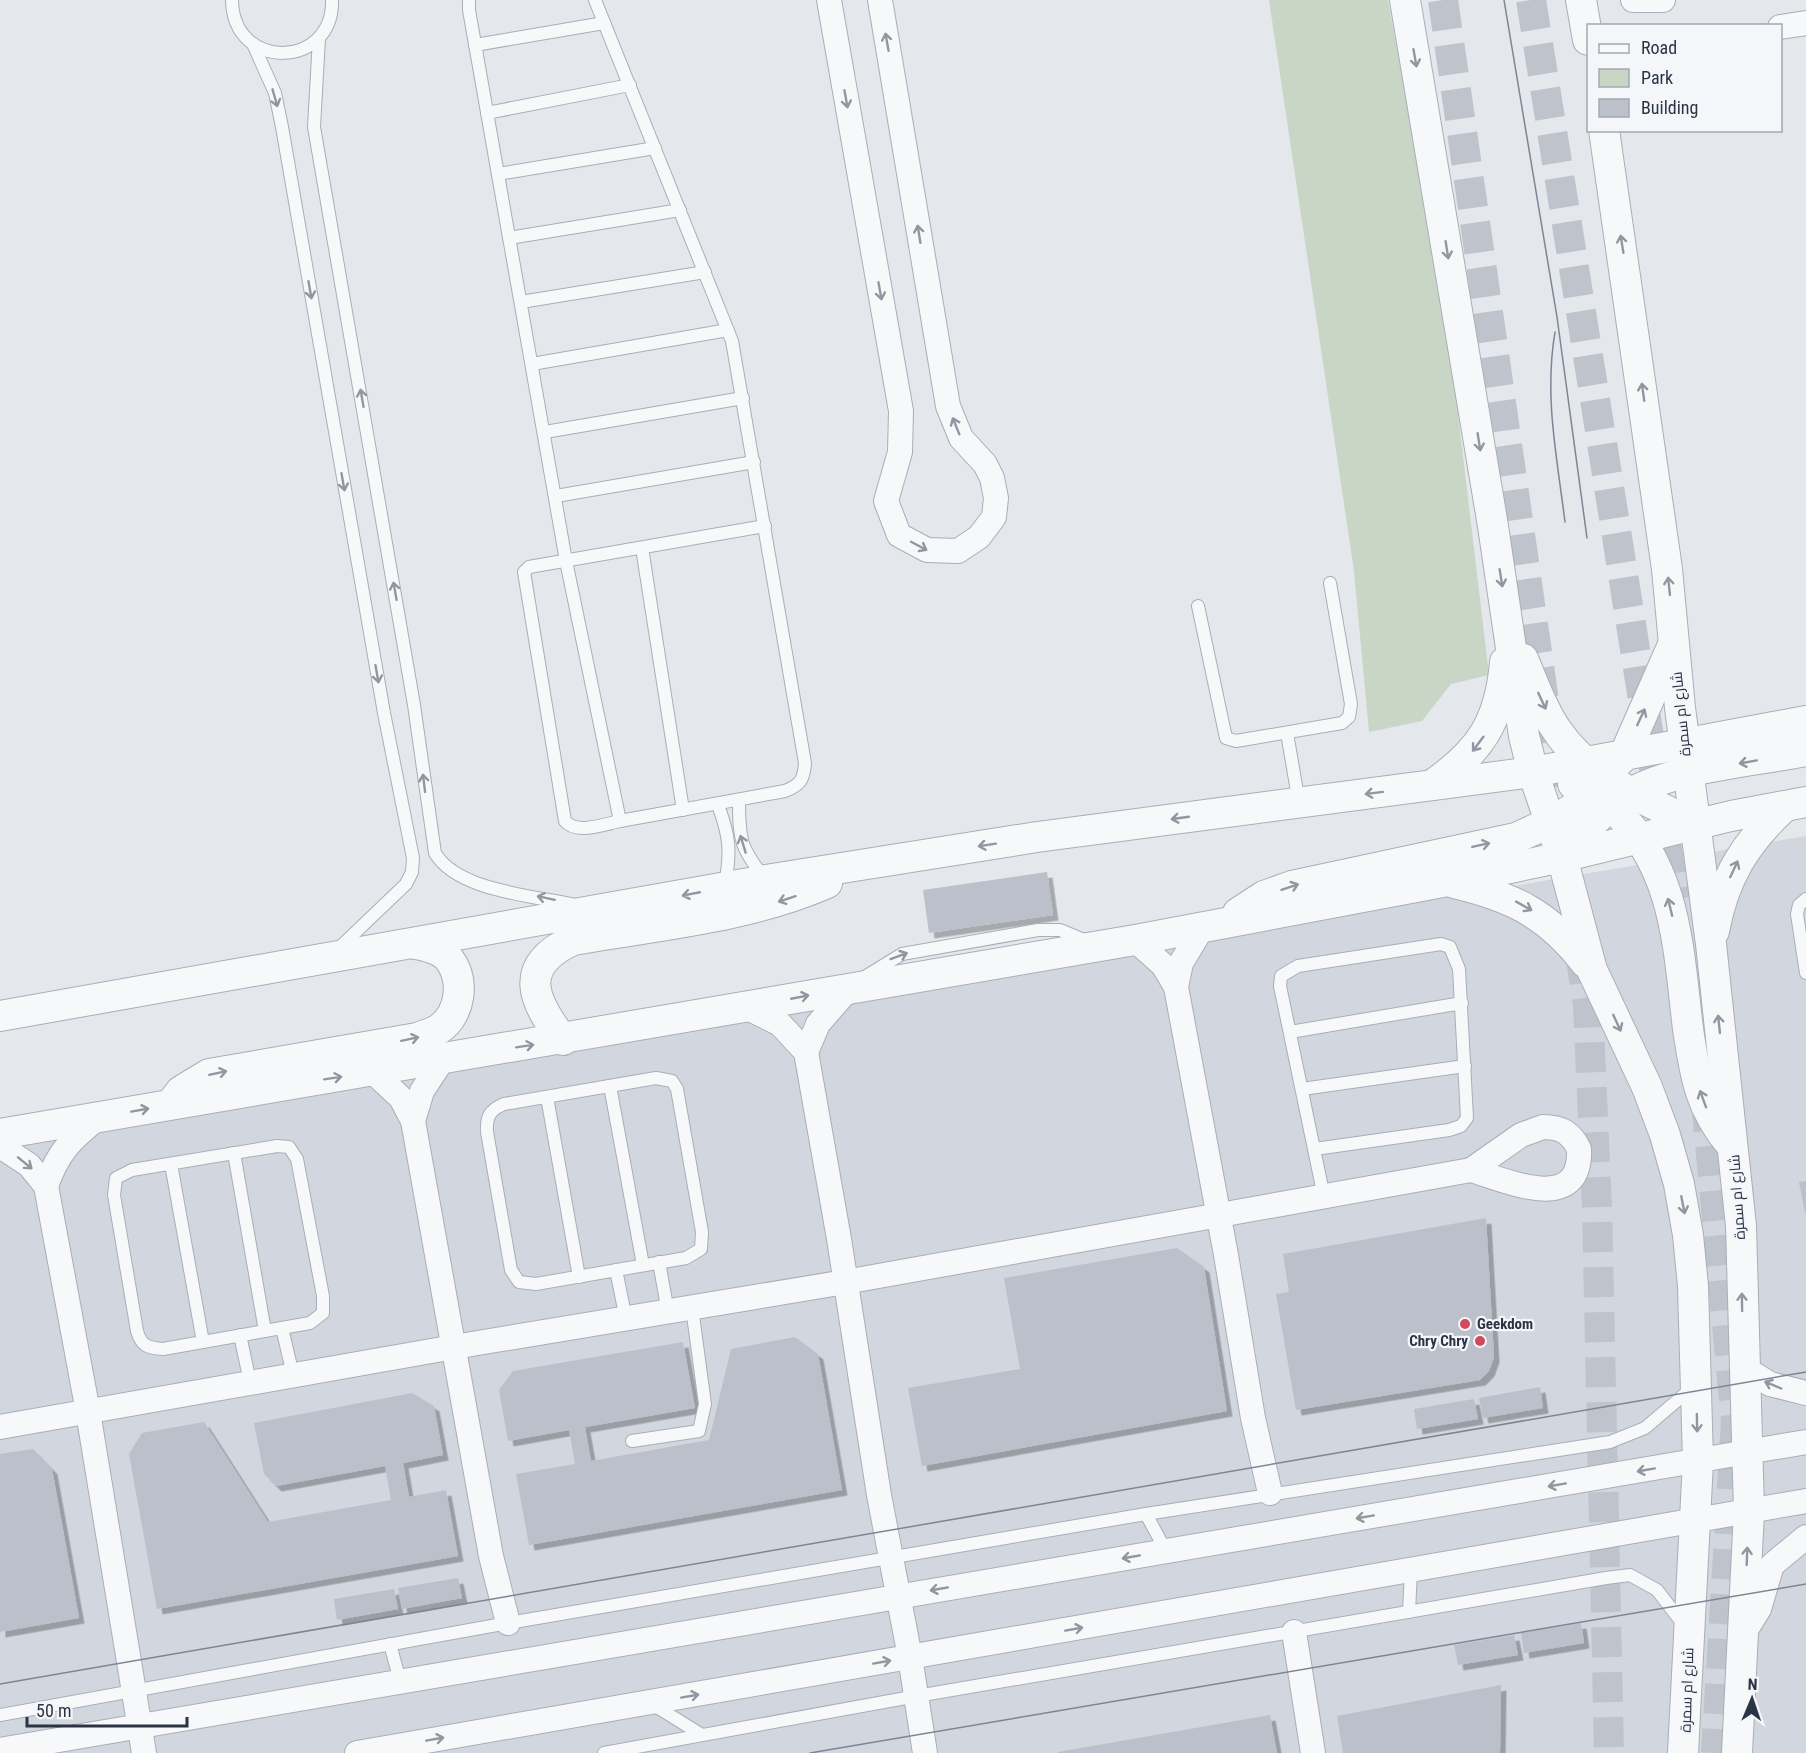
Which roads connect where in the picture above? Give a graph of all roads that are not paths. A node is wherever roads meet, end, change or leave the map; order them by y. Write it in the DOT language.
graph roads {
  1 [pos="232,0"];
  2 [pos="332,0"];
  3 [pos="469,0"];
  4 [pos="595,0"];
  5 [pos="829,0"];
  6 [pos="880,0"];
  7 [pos="1405,0"];
  8 [pos="1581,0"];
  9 [pos="1633,0"];
  10 [pos="1663,0"];
  11 [pos="1806,22"];
  12 [pos="604,23"];
  13 [pos="1782,27"];
  14 [pos="1587,34"];
  15 [pos="319,38"];
  16 [pos="253,44"];
  17 [pos="475,45"];
  18 [pos="630,85"];
  19 [pos="487,113"];
  20 [pos="1604,132"];
  21 [pos="655,148"];
  22 [pos="498,174"];
  23 [pos="680,210"];
  24 [pos="509,238"];
  25 [pos="705,272"];
  26 [pos="521,302"];
  27 [pos="728,330"];
  28 [pos="532,364"];
  29 [pos="743,398"];
  30 [pos="545,432"];
  31 [pos="754,462"];
  32 [pos="556,496"];
  33 [pos="765,526"];
  34 [pos="642,548"];
  35 [pos="567,561"];
  36 [pos="1330,583"];
  37 [pos="1198,606"];
  38 [pos="1509,629"];
  39 [pos="1674,644"];
  40 [pos="1806,721"];
  41 [pos="1287,733"];
  42 [pos="1806,752"];
  43 [pos="1686,758"];
  44 [pos="1539,770"];
  45 [pos="1607,781"];
  46 [pos="1431,785"];
  47 [pos="739,801"];
  48 [pos="1299,803"];
  49 [pos="1795,804"];
  50 [pos="718,805"];
  51 [pos="683,810"];
  52 [pos="620,821"];
  53 [pos="1551,822"];
  54 [pos="1694,824"];
  55 [pos="1640,837"];
  56 [pos="1562,857"];
  57 [pos="859,866"];
  58 [pos="766,880"];
  59 [pos="1448,881"];
  60 [pos="724,888"];
  61 [pos="1806,899"];
  62 [pos="603,911"];
  63 [pos="1211,926"];
  64 [pos="1135,940"];
  65 [pos="415,944"];
  66 [pos="1711,944"];
  67 [pos="327,959"];
  68 [pos="1592,970"];
  69 [pos="1806,973"];
  70 [pos="850,987"];
  71 [pos="1176,987"];
  72 [pos="1461,1003"];
  73 [pos="746,1007"];
  74 [pos="0,1016"];
  75 [pos="1290,1032"];
  76 [pos="563,1040"];
  77 [pos="806,1053"];
  78 [pos="443,1059"];
  79 [pos="1466,1066"];
  80 [pos="372,1071"];
  81 [pos="610,1086"];
  82 [pos="1302,1089"];
  83 [pos="548,1097"];
  84 [pos="171,1104"];
  85 [pos="99,1117"];
  86 [pos="413,1121"];
  87 [pos="0,1134"];
  88 [pos="0,1146"];
  89 [pos="1734,1148"];
  90 [pos="1315,1149"];
  91 [pos="234,1153"];
  92 [pos="171,1164"];
  93 [pos="1471,1170"];
  94 [pos="46,1186"];
  95 [pos="1324,1197"];
  96 [pos="1218,1215"];
  97 [pos="659,1262"];
  98 [pos="643,1265"];
  99 [pos="616,1270"];
  100 [pos="579,1277"];
  101 [pos="845,1282"];
  102 [pos="692,1308"];
  103 [pos="668,1312"];
  104 [pos="626,1319"];
  105 [pos="282,1328"];
  106 [pos="265,1331"];
  107 [pos="240,1335"];
  108 [pos="203,1342"];
  109 [pos="454,1347"];
  110 [pos="1744,1368"];
  111 [pos="293,1375"];
  112 [pos="250,1382"];
  113 [pos="1696,1384"];
  114 [pos="1806,1393"];
  115 [pos="88,1412"];
  116 [pos="0,1427"];
  117 [pos="632,1441"];
  118 [pos="1806,1442"];
  119 [pos="1745,1453"];
  120 [pos="1698,1461"];
  121 [pos="1270,1493"];
  122 [pos="1806,1501"];
  123 [pos="1749,1511"];
  124 [pos="1146,1514"];
  125 [pos="1697,1520"];
  126 [pos="1806,1537"];
  127 [pos="1167,1551"];
  128 [pos="890,1558"];
  129 [pos="1411,1570"];
  130 [pos="896,1596"];
  131 [pos="1409,1612"];
  132 [pos="508,1623"];
  133 [pos="1294,1632"];
  134 [pos="1689,1632"];
  135 [pos="1744,1633"];
  136 [pos="390,1644"];
  137 [pos="910,1657"];
  138 [pos="400,1681"];
  139 [pos="134,1692"];
  140 [pos="917,1696"];
  141 [pos="651,1703"];
  142 [pos="0,1715"];
  143 [pos="140,1725"];
  144 [pos="702,1735"];
  145 [pos="0,1750"];
  146 [pos="144,1753"];
  147 [pos="357,1753"];
  148 [pos="604,1753"];
  149 [pos="925,1753"];
  150 [pos="1313,1753"];
  151 [pos="1683,1753"];
  152 [pos="1737,1753"];
  1 -- 16 [label="lane"];
  2 -- 15 [label="lane"];
  3 -- 17 [label="lane"];
  4 -- 12 [label="lane"];
  5 -- 6 [label="street, one-way"];
  7 -- 38 [label="street, one-way"];
  8 -- 14 [label="street"];
  9 -- 10 [label="street"];
  11 -- 13 [label="street"];
  12 -- 17 [label="lane"];
  12 -- 18 [label="lane"];
  15 -- 16 [label="lane"];
  62 -- 15 [label="lane, one-way"];
  16 -- 67 [label="lane, one-way"];
  17 -- 19 [label="lane"];
  18 -- 19 [label="lane"];
  18 -- 21 [label="lane"];
  19 -- 22 [label="lane"];
  39 -- 20 [label="street, شارع ام سمرة, one-way"];
  21 -- 22 [label="lane"];
  21 -- 23 [label="lane"];
  22 -- 24 [label="lane"];
  23 -- 24 [label="lane"];
  23 -- 25 [label="lane"];
  24 -- 26 [label="lane"];
  25 -- 26 [label="lane"];
  25 -- 27 [label="lane"];
  26 -- 28 [label="lane"];
  27 -- 28 [label="lane"];
  27 -- 29 [label="lane"];
  28 -- 30 [label="lane"];
  29 -- 30 [label="lane"];
  29 -- 31 [label="lane"];
  30 -- 32 [label="lane"];
  31 -- 32 [label="lane"];
  31 -- 33 [label="lane"];
  32 -- 35 [label="lane"];
  33 -- 34 [label="lane"];
  33 -- 47 [label="lane"];
  34 -- 35 [label="lane"];
  34 -- 51 [label="lane"];
  35 -- 52 [label="lane"];
  35 -- 52 [label="lane"];
  36 -- 41 [label="lane"];
  37 -- 41 [label="lane"];
  38 -- 44 [label="street, شارع ام سمرة"];
  38 -- 45 [label="street, one-way"];
  38 -- 46 [label="street, one-way"];
  39 -- 43 [label="street, شارع ام سمرة"];
  45 -- 39 [label="street, one-way"];
  40 -- 43 [label="street"];
  41 -- 48 [label="lane"];
  42 -- 43 [label="street, one-way"];
  43 -- 45 [label="street"];
  43 -- 54 [label="street, شارع ام سمرة"];
  44 -- 45 [label="street"];
  44 -- 46 [label="street"];
  44 -- 53 [label="street, شارع ام سمرة"];
  45 -- 53 [label="street"];
  45 -- 54 [label="street"];
  45 -- 55 [label="street"];
  45 -- 56 [label="street"];
  46 -- 48 [label="street, one-way"];
  47 -- 50 [label="lane"];
  58 -- 47 [label="lane, one-way"];
  48 -- 57 [label="street, one-way"];
  49 -- 54 [label="street"];
  66 -- 49 [label="street, one-way"];
  50 -- 51 [label="lane"];
  50 -- 60 [label="lane"];
  51 -- 52 [label="lane"];
  53 -- 56 [label="street, شارع ام سمرة"];
  63 -- 53 [label="street, one-way"];
  54 -- 55 [label="street"];
  54 -- 66 [label="street, شارع ام سمرة"];
  55 -- 56 [label="street"];
  89 -- 55 [label="street, one-way"];
  56 -- 59 [label="street"];
  56 -- 68 [label="street, شارع ام سمرة"];
  57 -- 58 [label="street"];
  57 -- 76 [label="street, one-way"];
  58 -- 60 [label="street"];
  59 -- 63 [label="street"];
  59 -- 68 [label="street, one-way"];
  60 -- 62 [label="street, one-way"];
  61 -- 69 [label="lane"];
  62 -- 65 [label="street"];
  63 -- 64 [label="street"];
  63 -- 71 [label="street"];
  70 -- 64 [label="street, one-way"];
  64 -- 71 [label="street"];
  65 -- 67 [label="street"];
  84 -- 65 [label="street, one-way"];
  89 -- 66 [label="street, شارع ام سمرة, one-way"];
  67 -- 74 [label="street"];
  68 -- 113 [label="street, شارع ام سمرة, one-way"];
  73 -- 70 [label="street, one-way"];
  70 -- 77 [label="street"];
  71 -- 96 [label="street"];
  72 -- 75 [label="lane"];
  72 -- 75 [label="lane"];
  72 -- 79 [label="lane"];
  73 -- 76 [label="street"];
  73 -- 77 [label="street"];
  75 -- 82 [label="lane"];
  78 -- 76 [label="street, one-way"];
  77 -- 101 [label="street"];
  78 -- 80 [label="street"];
  78 -- 86 [label="street"];
  79 -- 82 [label="lane"];
  79 -- 90 [label="lane"];
  84 -- 80 [label="street, one-way"];
  80 -- 86 [label="street"];
  81 -- 83 [label="lane"];
  81 -- 97 [label="lane"];
  81 -- 98 [label="lane"];
  82 -- 90 [label="lane"];
  83 -- 100 [label="lane"];
  83 -- 100 [label="lane"];
  85 -- 84 [label="street, one-way"];
  85 -- 87 [label="street"];
  85 -- 94 [label="street"];
  86 -- 109 [label="street"];
  88 -- 94 [label="street, one-way"];
  110 -- 89 [label="street, شارع ام سمرة, one-way"];
  90 -- 95 [label="lane"];
  91 -- 92 [label="lane"];
  91 -- 105 [label="lane"];
  91 -- 106 [label="lane"];
  92 -- 108 [label="lane"];
  92 -- 108 [label="lane"];
  93 -- 95 [label="street"];
  94 -- 115 [label="street"];
  95 -- 96 [label="street"];
  96 -- 101 [label="street"];
  96 -- 121 [label="street"];
  97 -- 98 [label="lane"];
  97 -- 103 [label="lane"];
  98 -- 99 [label="lane"];
  99 -- 100 [label="lane"];
  99 -- 104 [label="lane"];
  101 -- 102 [label="street"];
  101 -- 128 [label="street"];
  102 -- 103 [label="street"];
  102 -- 117 [label="lane"];
  103 -- 104 [label="street"];
  104 -- 109 [label="street"];
  105 -- 106 [label="lane"];
  105 -- 111 [label="lane"];
  106 -- 107 [label="lane"];
  107 -- 108 [label="lane"];
  107 -- 112 [label="lane"];
  109 -- 111 [label="street"];
  109 -- 132 [label="street"];
  114 -- 110 [label="street, one-way"];
  110 -- 119 [label="street, شارع ام سمرة"];
  111 -- 112 [label="street"];
  112 -- 115 [label="street"];
  113 -- 120 [label="street, شارع ام سمرة, one-way"];
  113 -- 121 [label="lane"];
  115 -- 116 [label="street"];
  115 -- 139 [label="street"];
  118 -- 119 [label="street"];
  119 -- 120 [label="street"];
  119 -- 123 [label="street, شارع ام سمرة"];
  120 -- 125 [label="street, شارع ام سمرة"];
  120 -- 127 [label="street, one-way"];
  121 -- 124 [label="lane"];
  122 -- 123 [label="street"];
  123 -- 125 [label="street"];
  135 -- 123 [label="street, شارع ام سمرة, one-way"];
  124 -- 127 [label="lane"];
  124 -- 128 [label="lane"];
  125 -- 129 [label="street"];
  125 -- 134 [label="street, شارع ام سمرة"];
  126 -- 135 [label="street"];
  127 -- 130 [label="street, one-way"];
  128 -- 130 [label="street"];
  128 -- 132 [label="lane"];
  129 -- 131 [label="lane"];
  137 -- 129 [label="street, one-way"];
  130 -- 137 [label="street"];
  130 -- 138 [label="street"];
  131 -- 133 [label="lane"];
  131 -- 134 [label="lane"];
  132 -- 136 [label="lane"];
  133 -- 140 [label="lane"];
  133 -- 150 [label="street"];
  134 -- 151 [label="street, شارع ام سمرة"];
  135 -- 152 [label="street, شارع ام سمرة"];
  136 -- 138 [label="lane"];
  136 -- 139 [label="lane"];
  137 -- 140 [label="street"];
  141 -- 137 [label="street, one-way"];
  138 -- 143 [label="street"];
  139 -- 142 [label="lane"];
  139 -- 143 [label="street"];
  140 -- 144 [label="lane"];
  140 -- 149 [label="street"];
  141 -- 144 [label="lane"];
  147 -- 141 [label="street, one-way"];
  143 -- 145 [label="street"];
  143 -- 146 [label="street"];
  144 -- 148 [label="lane"];
}
